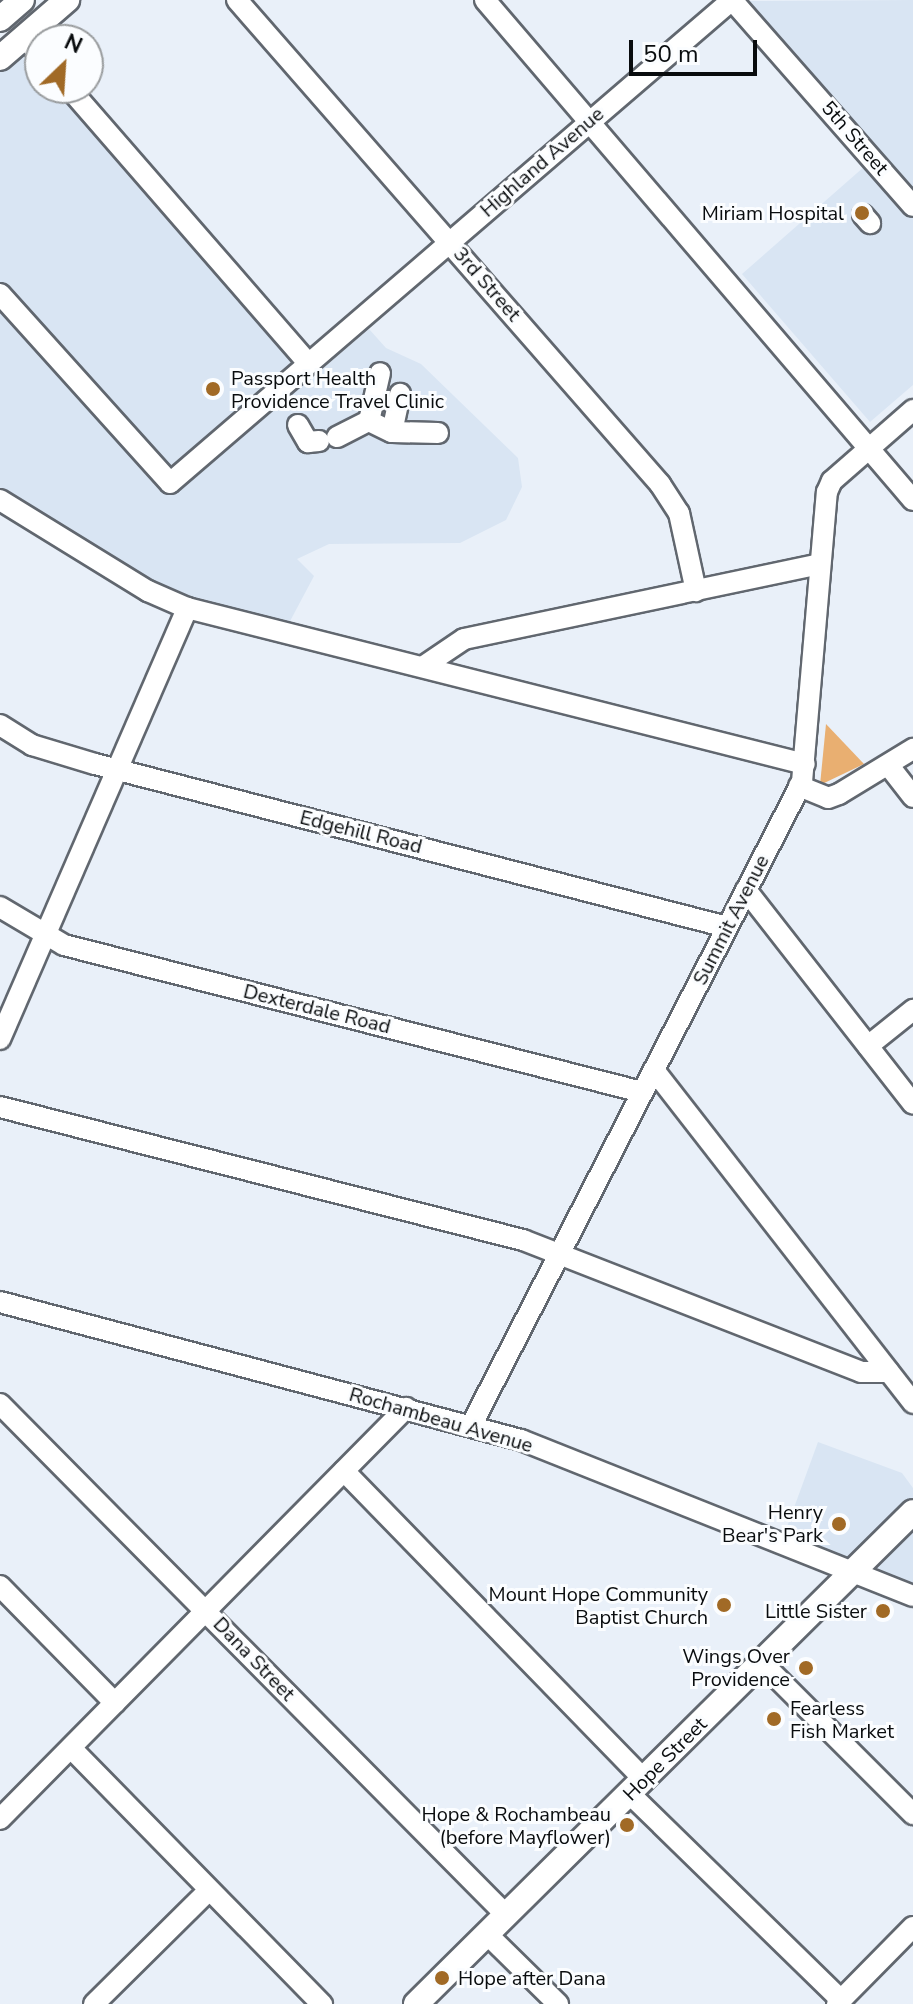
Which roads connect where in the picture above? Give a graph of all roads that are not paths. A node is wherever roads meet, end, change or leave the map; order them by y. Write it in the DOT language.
graph roads {
  1 [pos="22,0"];
  2 [pos="67,0"];
  3 [pos="237,0"];
  4 [pos="485,0"];
  5 [pos="732,0"];
  6 [pos="0,19"];
  7 [pos="49,24"];
  8 [pos="24,49"];
  9 [pos="0,58"];
  10 [pos="83,104"];
  11 [pos="589,119"];
  12 [pos="913,206"];
  13 [pos="451,243"];
  14 [pos="0,294"];
  15 [pos="308,363"];
  16 [pos="380,373"];
  17 [pos="400,394"];
  18 [pos="913,410"];
  19 [pos="369,421"];
  20 [pos="298,425"];
  21 [pos="392,432"];
  22 [pos="438,433"];
  23 [pos="871,447"];
  24 [pos="0,500"];
  25 [pos="913,500"];
  26 [pos="820,564"];
  27 [pos="696,591"];
  28 [pos="187,608"];
  29 [pos="424,666"];
  30 [pos="0,725"];
  31 [pos="913,749"];
  32 [pos="805,764"];
  33 [pos="889,766"];
  34 [pos="118,770"];
  35 [pos="799,786"];
  36 [pos="913,797"];
  37 [pos="746,890"];
  38 [pos="0,907"];
  39 [pos="727,927"];
  40 [pos="46,936"];
  41 [pos="913,1010"];
  42 [pos="0,1039"];
  43 [pos="868,1046"];
  44 [pos="654,1070"];
  45 [pos="642,1092"];
  46 [pos="913,1104"];
  47 [pos="0,1107"];
  48 [pos="560,1252"];
  49 [pos="0,1302"];
  50 [pos="889,1372"];
  51 [pos="913,1403"];
  52 [pos="0,1404"];
  53 [pos="406,1408"];
  54 [pos="472,1424"];
  55 [pos="344,1471"];
  56 [pos="909,1525"];
  57 [pos="852,1572"];
  58 [pos="0,1586"];
  59 [pos="913,1596"];
  60 [pos="207,1610"];
  61 [pos="762,1663"];
  62 [pos="115,1703"];
  63 [pos="71,1748"];
  64 [pos="637,1787"];
  65 [pos="913,1814"];
  66 [pos="0,1819"];
  67 [pos="208,1891"];
  68 [pos="506,1915"];
  69 [pos="913,1927"];
  70 [pos="487,1934"];
  71 [pos="839,2002"];
  72 [pos="94,2004"];
  73 [pos="322,2004"];
  74 [pos="416,2004"];
  75 [pos="558,2004"];
  1 -- 6 [label="main road"];
  2 -- 7 [label="main road"];
  3 -- 13 [label="street, 3rd Street"];
  4 -- 11 [label="street"];
  5 -- 11 [label="street, Highland Avenue"];
  5 -- 12 [label="street, 5th Street"];
  8 -- 9 [label="main road"];
  10 -- 15 [label="street"];
  11 -- 13 [label="street, Highland Avenue"];
  11 -- 23 [label="street"];
  13 -- 15 [label="street, Highland Avenue"];
  13 -- 27 [label="street, 3rd Street"];
  14 -- 15 [label="street, Highland Avenue"];
  16 -- 19 [label="street"];
  17 -- 21 [label="street"];
  18 -- 23 [label="street, Summit Avenue"];
  19 -- 20 [label="street"];
  19 -- 21 [label="street"];
  21 -- 22 [label="street"];
  23 -- 25 [label="street"];
  23 -- 26 [label="street, Summit Avenue"];
  24 -- 28 [label="street"];
  26 -- 27 [label="street"];
  26 -- 32 [label="street, Summit Avenue"];
  27 -- 29 [label="street"];
  28 -- 29 [label="street"];
  28 -- 34 [label="street"];
  29 -- 32 [label="street"];
  30 -- 34 [label="street, Edgehill Road"];
  31 -- 33 [label="street"];
  32 -- 35 [label="street, Summit Avenue"];
  33 -- 35 [label="street"];
  33 -- 36 [label="street"];
  34 -- 39 [label="street, Edgehill Road"];
  34 -- 40 [label="street"];
  35 -- 37 [label="street, Summit Avenue"];
  37 -- 39 [label="street, Summit Avenue"];
  37 -- 43 [label="street"];
  38 -- 40 [label="street, Dexterdale Road"];
  39 -- 44 [label="street, Summit Avenue"];
  40 -- 42 [label="street"];
  40 -- 45 [label="street, Dexterdale Road"];
  41 -- 43 [label="street"];
  43 -- 46 [label="street"];
  44 -- 45 [label="street, Summit Avenue"];
  44 -- 50 [label="street"];
  45 -- 48 [label="street, Summit Avenue"];
  47 -- 48 [label="street"];
  48 -- 50 [label="street"];
  48 -- 54 [label="street, Summit Avenue"];
  49 -- 53 [label="street, Rochambeau Avenue"];
  50 -- 51 [label="street"];
  52 -- 60 [label="street, Dana Street"];
  53 -- 54 [label="street, Rochambeau Avenue"];
  53 -- 55 [label="street"];
  54 -- 57 [label="street, Rochambeau Avenue"];
  55 -- 60 [label="street"];
  55 -- 64 [label="street"];
  56 -- 57 [label="main road, Hope Street"];
  57 -- 59 [label="street, Rochambeau Avenue"];
  57 -- 61 [label="main road, Hope Street"];
  58 -- 62 [label="street"];
  60 -- 62 [label="street"];
  60 -- 68 [label="street, Dana Street"];
  61 -- 64 [label="main road, Hope Street"];
  61 -- 65 [label="street"];
  62 -- 63 [label="street"];
  63 -- 66 [label="street"];
  63 -- 67 [label="street"];
  64 -- 68 [label="main road, Hope Street"];
  64 -- 71 [label="street"];
  67 -- 72 [label="street"];
  67 -- 73 [label="street"];
  68 -- 70 [label="main road, Hope Street"];
  69 -- 71 [label="street"];
  70 -- 74 [label="main road, Hope Street"];
  70 -- 75 [label="street"];
}
